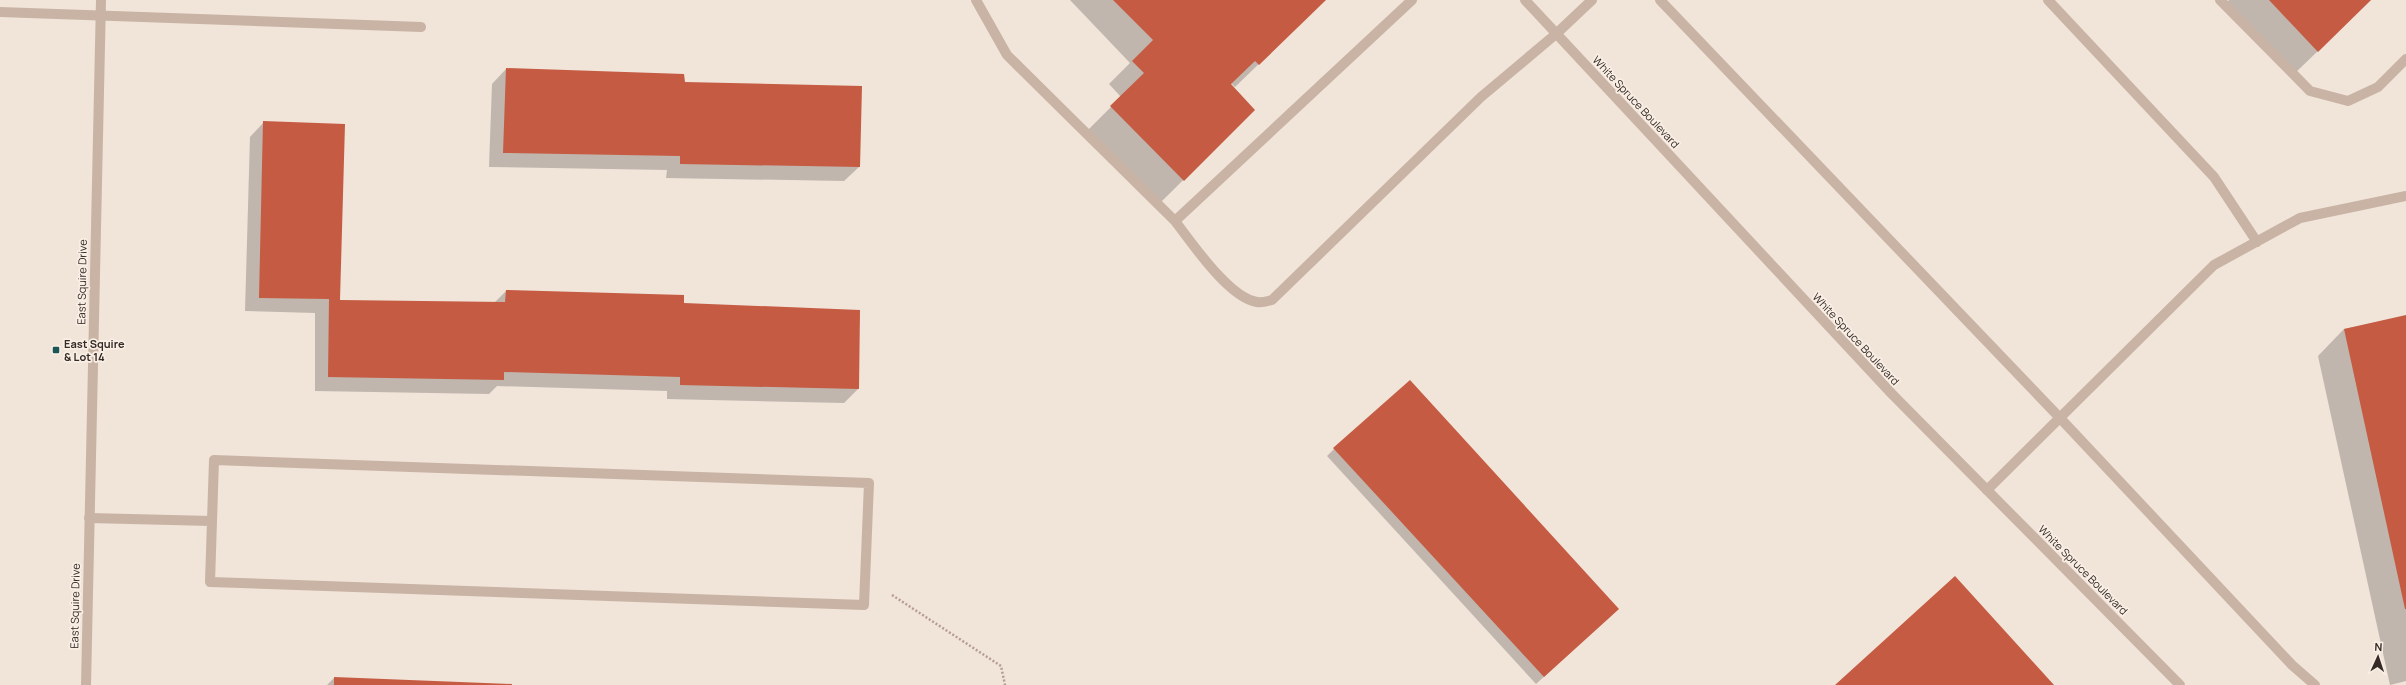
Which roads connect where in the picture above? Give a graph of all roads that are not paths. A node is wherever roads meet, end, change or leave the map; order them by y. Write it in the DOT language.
graph roads {
  1 [pos="101,0"];
  2 [pos="976,0"];
  3 [pos="1412,0"];
  4 [pos="1525,0"];
  5 [pos="1592,0"];
  6 [pos="1660,0"];
  7 [pos="2048,0"];
  8 [pos="2220,0"];
  9 [pos="0,12"];
  10 [pos="100,16"];
  11 [pos="421,27"];
  12 [pos="1556,34"];
  13 [pos="2406,59"];
  14 [pos="2406,196"];
  15 [pos="1175,222"];
  16 [pos="2257,242"];
  17 [pos="2060,418"];
  18 [pos="1987,490"];
  19 [pos="89,518"];
  20 [pos="212,521"];
  21 [pos="86,685"];
  22 [pos="2180,685"];
  23 [pos="2315,685"];
  1 -- 10 [label="street, East Squire Drive"];
  2 -- 15 [label="street"];
  3 -- 15 [label="street"];
  4 -- 12 [label="street, White Spruce Boulevard"];
  5 -- 12 [label="street"];
  6 -- 17 [label="street"];
  7 -- 16 [label="street"];
  8 -- 13 [label="street"];
  9 -- 10 [label="street"];
  10 -- 11 [label="street"];
  10 -- 19 [label="street, East Squire Drive"];
  12 -- 15 [label="street"];
  12 -- 18 [label="street, White Spruce Boulevard"];
  14 -- 16 [label="street"];
  16 -- 17 [label="street"];
  17 -- 18 [label="street"];
  17 -- 23 [label="street"];
  18 -- 22 [label="street, White Spruce Boulevard"];
  19 -- 20 [label="street"];
  19 -- 21 [label="street, East Squire Drive"];
  20 -- 20 [label="street"];
}
